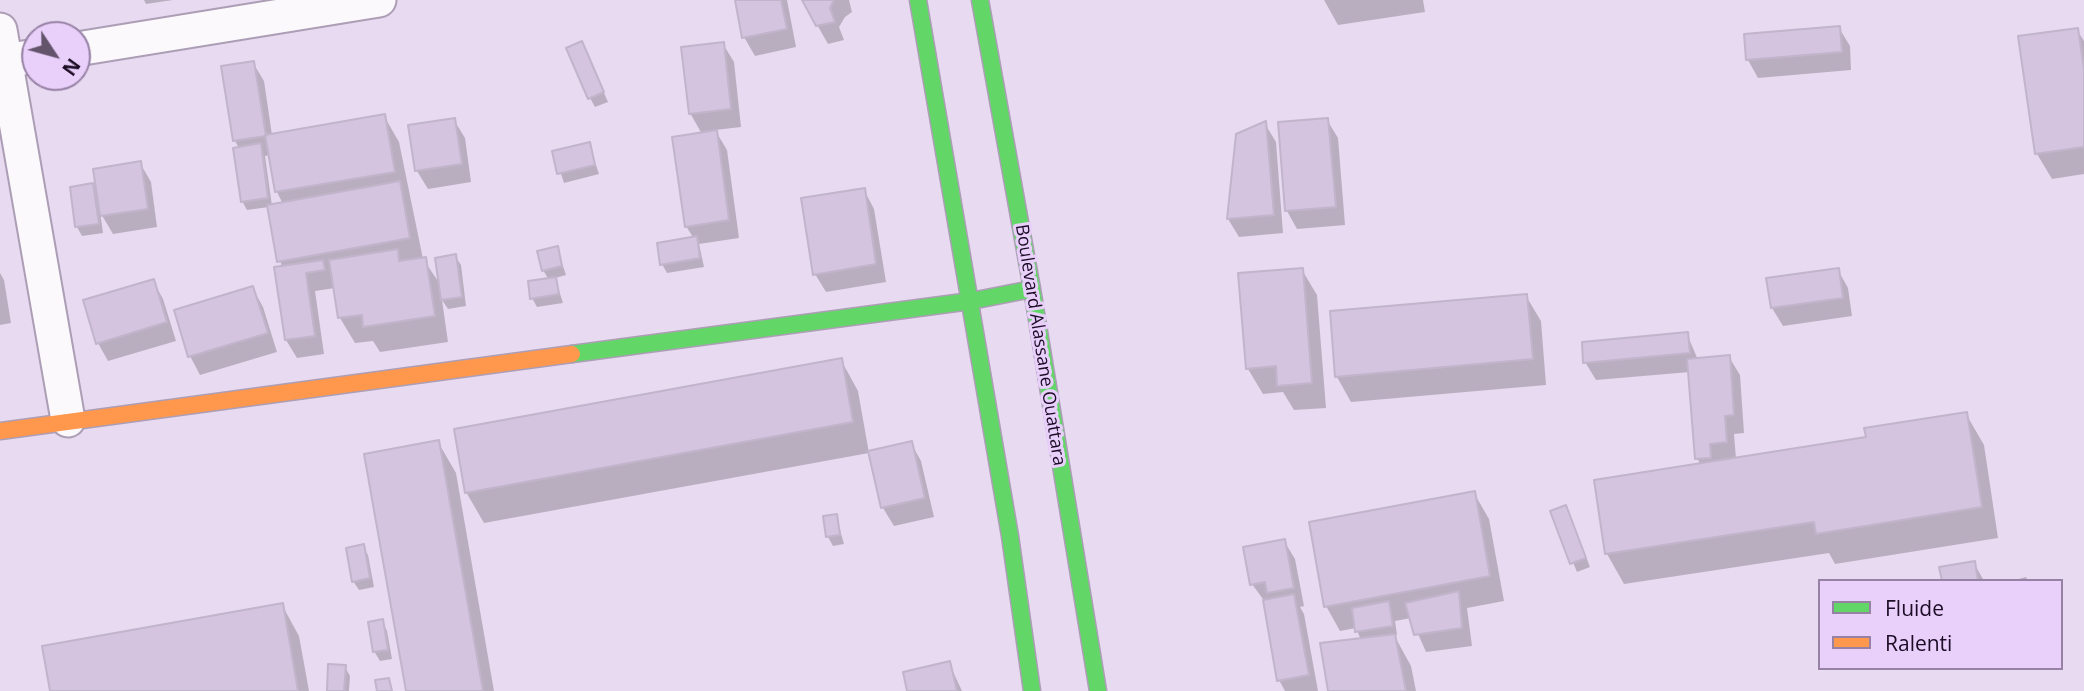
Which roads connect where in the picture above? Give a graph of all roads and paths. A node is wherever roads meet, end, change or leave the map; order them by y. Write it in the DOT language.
graph roads {
  1 [pos="379,0"];
  2 [pos="918,0"];
  3 [pos="980,0"];
  4 [pos="91,47"];
  5 [pos="10,52"];
  6 [pos="1032,289"];
  7 [pos="971,301"];
  8 [pos="68,420"];
  9 [pos="0,431"];
  10 [pos="1032,691"];
  11 [pos="1098,691"];
  1 -- 4 [label="street"];
  2 -- 7 [label="main road"];
  3 -- 6 [label="main road, Boulevard Alassane Ouattara"];
  5 -- 8 [label="street"];
  6 -- 7 [label="main road"];
  6 -- 11 [label="main road, Boulevard Alassane Ouattara"];
  7 -- 8 [label="main road"];
  7 -- 10 [label="main road"];
  8 -- 9 [label="main road"];
}
